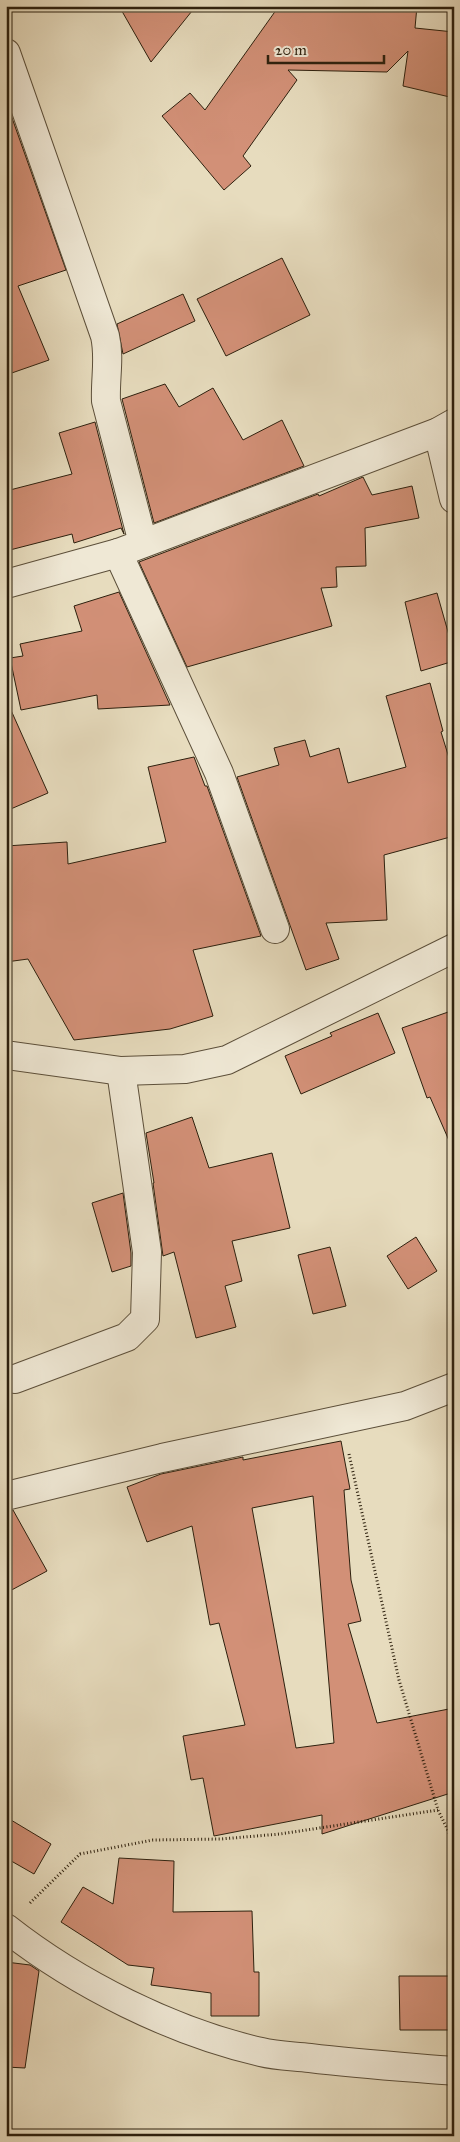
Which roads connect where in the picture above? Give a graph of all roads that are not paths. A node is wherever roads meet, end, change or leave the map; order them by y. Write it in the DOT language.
graph roads {
  1 [pos="6,53"];
  2 [pos="446,427"];
  3 [pos="454,499"];
  4 [pos="144,543"];
  5 [pos="118,553"];
  6 [pos="6,584"];
  7 [pos="275,929"];
  8 [pos="454,948"];
  9 [pos="6,1055"];
  10 [pos="121,1070"];
  11 [pos="15,1379"];
  12 [pos="454,1387"];
  13 [pos="6,1496"];
  14 [pos="6,1928"];
  15 [pos="454,2072"];
  1 -- 4 [label="street"];
  2 -- 3 [label="street"];
  2 -- 4 [label="street"];
  4 -- 5 [label="street"];
  5 -- 6 [label="street"];
  5 -- 7 [label="street"];
  8 -- 10 [label="street"];
  9 -- 10 [label="street"];
  10 -- 11 [label="street"];
  12 -- 13 [label="street"];
  14 -- 15 [label="street"];
}
